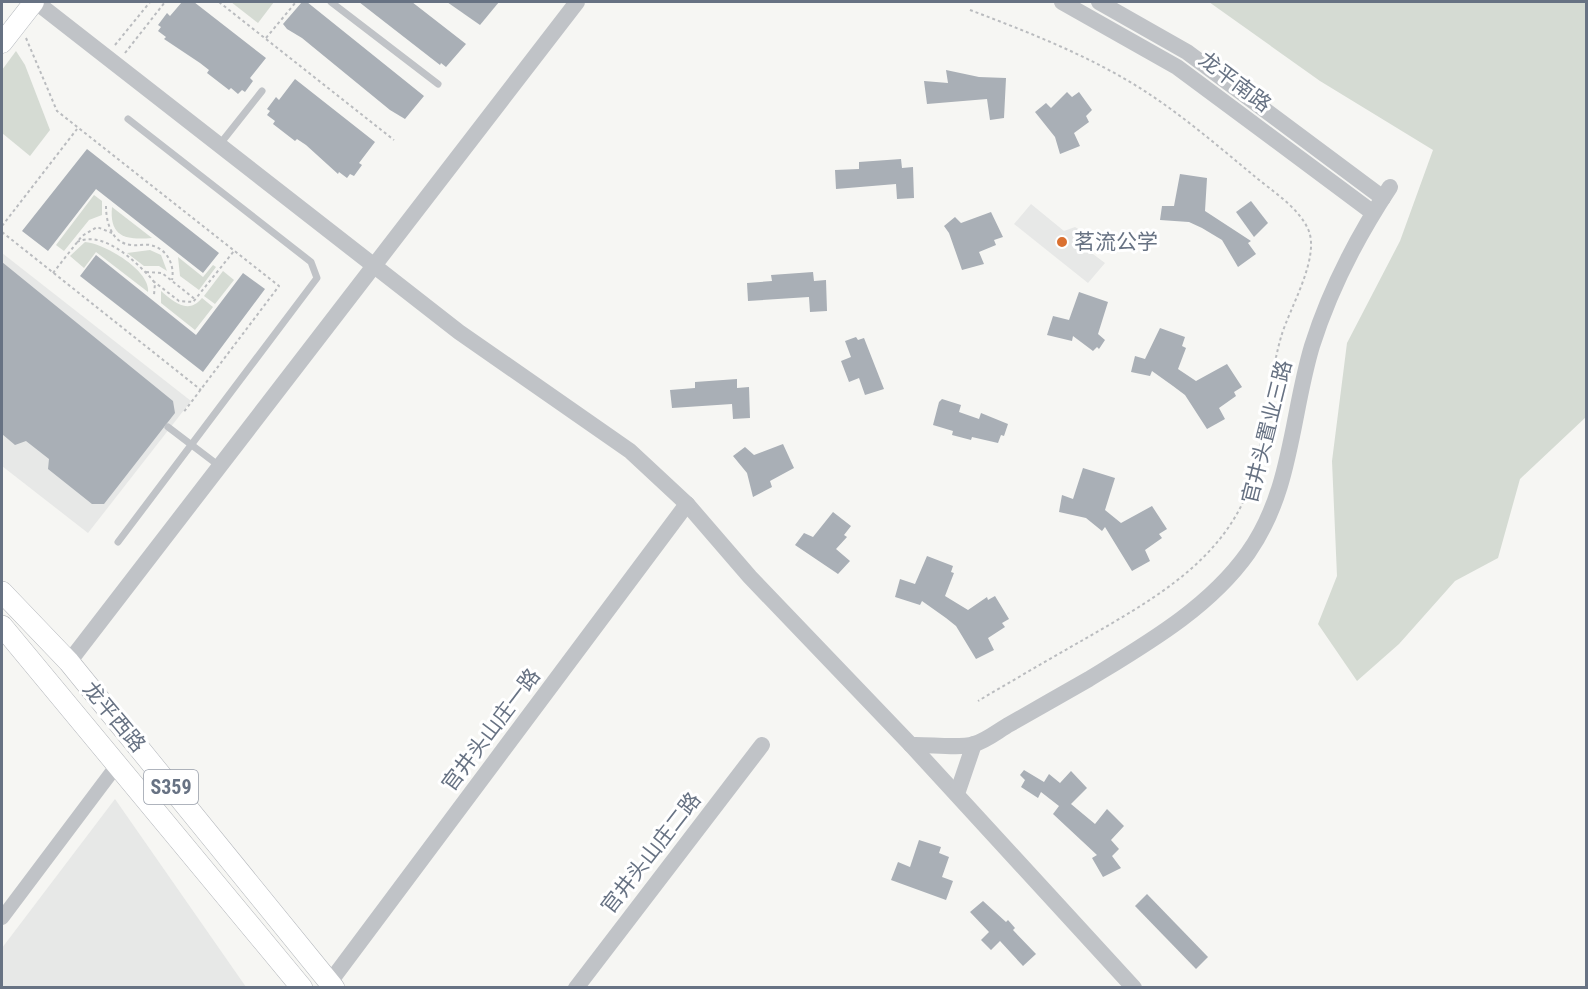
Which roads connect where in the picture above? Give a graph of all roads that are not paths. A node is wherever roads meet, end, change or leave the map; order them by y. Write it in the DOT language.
graph roads {
  1 [pos="35,2"];
  2 [pos="331,2"];
  3 [pos="577,2"];
  4 [pos="1062,2"];
  5 [pos="1099,2"];
  6 [pos="2,43"];
  7 [pos="438,84"];
  8 [pos="262,91"];
  9 [pos="128,119"];
  10 [pos="218,146"];
  11 [pos="1386,193"];
  12 [pos="1372,212"];
  13 [pos="374,267"];
  14 [pos="168,427"];
  15 [pos="192,445"];
  16 [pos="220,467"];
  17 [pos="687,504"];
  18 [pos="118,542"];
  19 [pos="2,592"];
  20 [pos="2,626"];
  21 [pos="69,662"];
  22 [pos="974,744"];
  23 [pos="762,745"];
  24 [pos="911,745"];
  25 [pos="117,765"];
  26 [pos="957,794"];
  27 [pos="2,918"];
  28 [pos="332,985"];
  29 [pos="302,987"];
  30 [pos="576,987"];
  31 [pos="1134,987"];
  1 -- 6 [label="main road"];
  1 -- 10 [label="street"];
  2 -- 7 [label="lane"];
  3 -- 13 [label="street"];
  4 -- 12 [label="street, 龙平南路"];
  5 -- 11 [label="street, 龙平南路"];
  8 -- 10 [label="lane"];
  9 -- 15 [label="lane"];
  10 -- 13 [label="street"];
  11 -- 12 [label="street, 官井头置业三路"];
  12 -- 22 [label="street, 官井头置业三路"];
  13 -- 16 [label="street"];
  13 -- 17 [label="street"];
  14 -- 15 [label="lane"];
  15 -- 16 [label="lane"];
  15 -- 18 [label="lane"];
  16 -- 21 [label="street"];
  17 -- 24 [label="street"];
  17 -- 28 [label="street, 官井头山庄一路"];
  19 -- 21 [label="main road, 龙平西路 / S359"];
  20 -- 25 [label="main road, 龙平西路 / S359"];
  21 -- 28 [label="main road, 龙平西路 / S359"];
  22 -- 24 [label="street, 官井头置业三路"];
  22 -- 26 [label="street"];
  23 -- 30 [label="street, 官井头山庄二路"];
  24 -- 26 [label="street"];
  25 -- 27 [label="street"];
  25 -- 29 [label="main road, 龙平西路 / S359"];
  26 -- 31 [label="street"];
}
